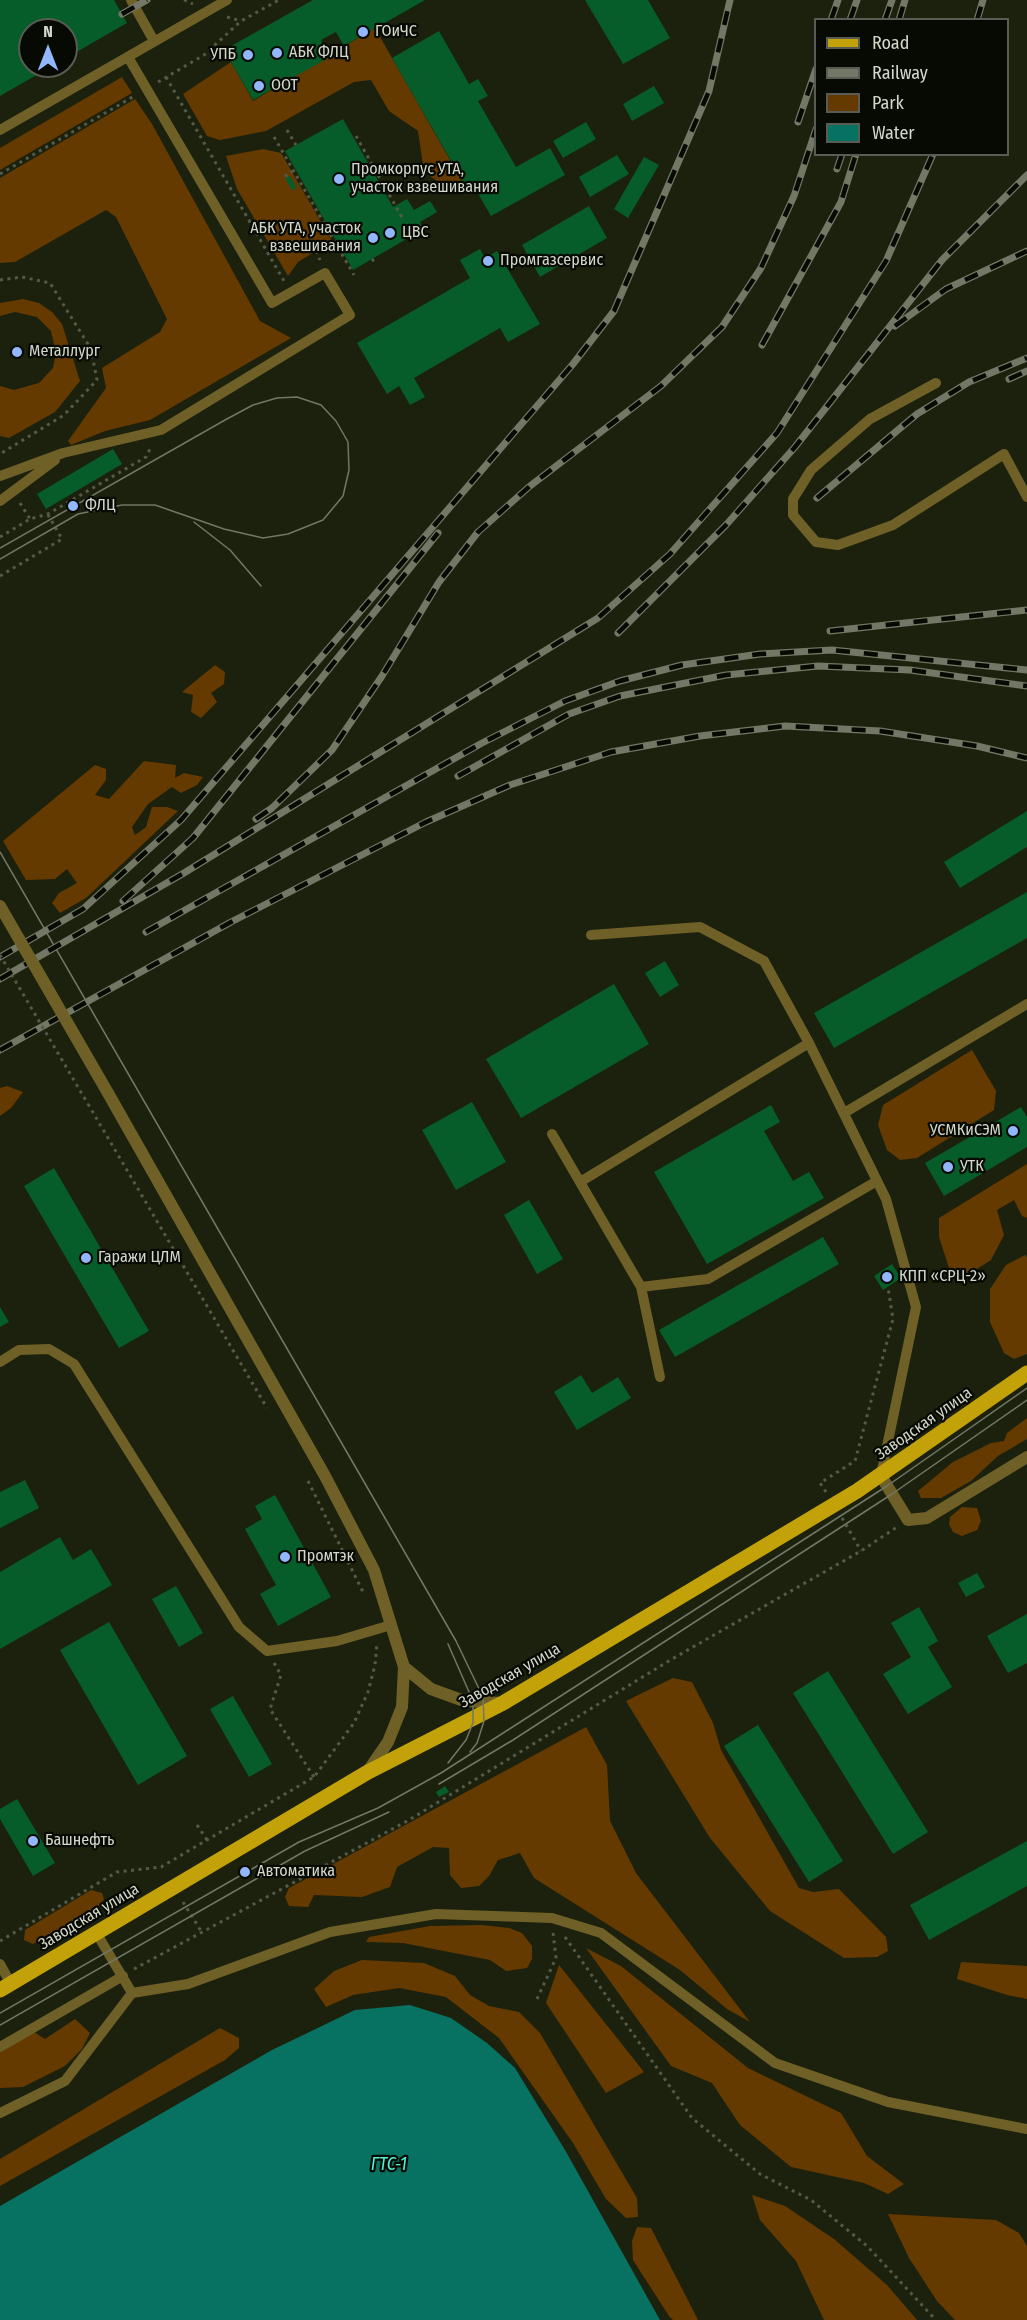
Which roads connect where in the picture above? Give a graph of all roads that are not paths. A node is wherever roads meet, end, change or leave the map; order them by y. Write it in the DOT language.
graph roads {
  1 [pos="131,0"];
  2 [pos="227,0"];
  3 [pos="154,41"];
  4 [pos="128,57"];
  5 [pos="0,130"];
  6 [pos="936,383"];
  7 [pos="63,453"];
  8 [pos="0,477"];
  9 [pos="1027,497"];
  10 [pos="0,501"];
  11 [pos="0,906"];
  12 [pos="591,935"];
  13 [pos="1027,1004"];
  14 [pos="809,1043"];
  15 [pos="844,1113"];
  16 [pos="552,1134"];
  17 [pos="877,1181"];
  18 [pos="580,1182"];
  19 [pos="641,1287"];
  20 [pos="0,1362"];
  21 [pos="1027,1373"];
  22 [pos="660,1377"];
  23 [pos="1027,1457"];
  24 [pos="881,1476"];
  25 [pos="391,1624"];
  26 [pos="404,1667"];
  27 [pos="503,1703"];
  28 [pos="368,1772"];
  29 [pos="97,1934"];
  30 [pos="0,1964"];
  31 [pos="123,1976"];
  32 [pos="6,1987"];
  33 [pos="132,1993"];
  34 [pos="0,2047"];
  35 [pos="0,2113"];
  36 [pos="1027,2129"];
  1 -- 3 [label="lane"];
  2 -- 3 [label="lane"];
  3 -- 4 [label="lane"];
  4 -- 5 [label="lane"];
  4 -- 7 [label="lane"];
  6 -- 9 [label="lane"];
  7 -- 8 [label="lane"];
  7 -- 10 [label="lane"];
  11 -- 25 [label="street, bridge"];
  12 -- 14 [label="lane"];
  13 -- 15 [label="lane"];
  14 -- 15 [label="lane"];
  14 -- 18 [label="lane"];
  15 -- 17 [label="lane"];
  16 -- 18 [label="lane"];
  17 -- 19 [label="lane"];
  17 -- 24 [label="lane"];
  18 -- 19 [label="lane"];
  19 -- 22 [label="lane"];
  20 -- 25 [label="lane"];
  21 -- 24 [label="main road, Заводская улица"];
  23 -- 24 [label="street"];
  24 -- 27 [label="main road, Заводская улица"];
  25 -- 26 [label="street"];
  26 -- 27 [label="street"];
  26 -- 28 [label="street"];
  27 -- 28 [label="main road, Заводская улица"];
  28 -- 29 [label="main road, Заводская улица"];
  29 -- 31 [label="lane"];
  29 -- 32 [label="main road, Заводская улица"];
  30 -- 32 [label="lane"];
  31 -- 33 [label="lane"];
  31 -- 34 [label="lane"];
  33 -- 35 [label="lane"];
  33 -- 36 [label="lane"];
}
